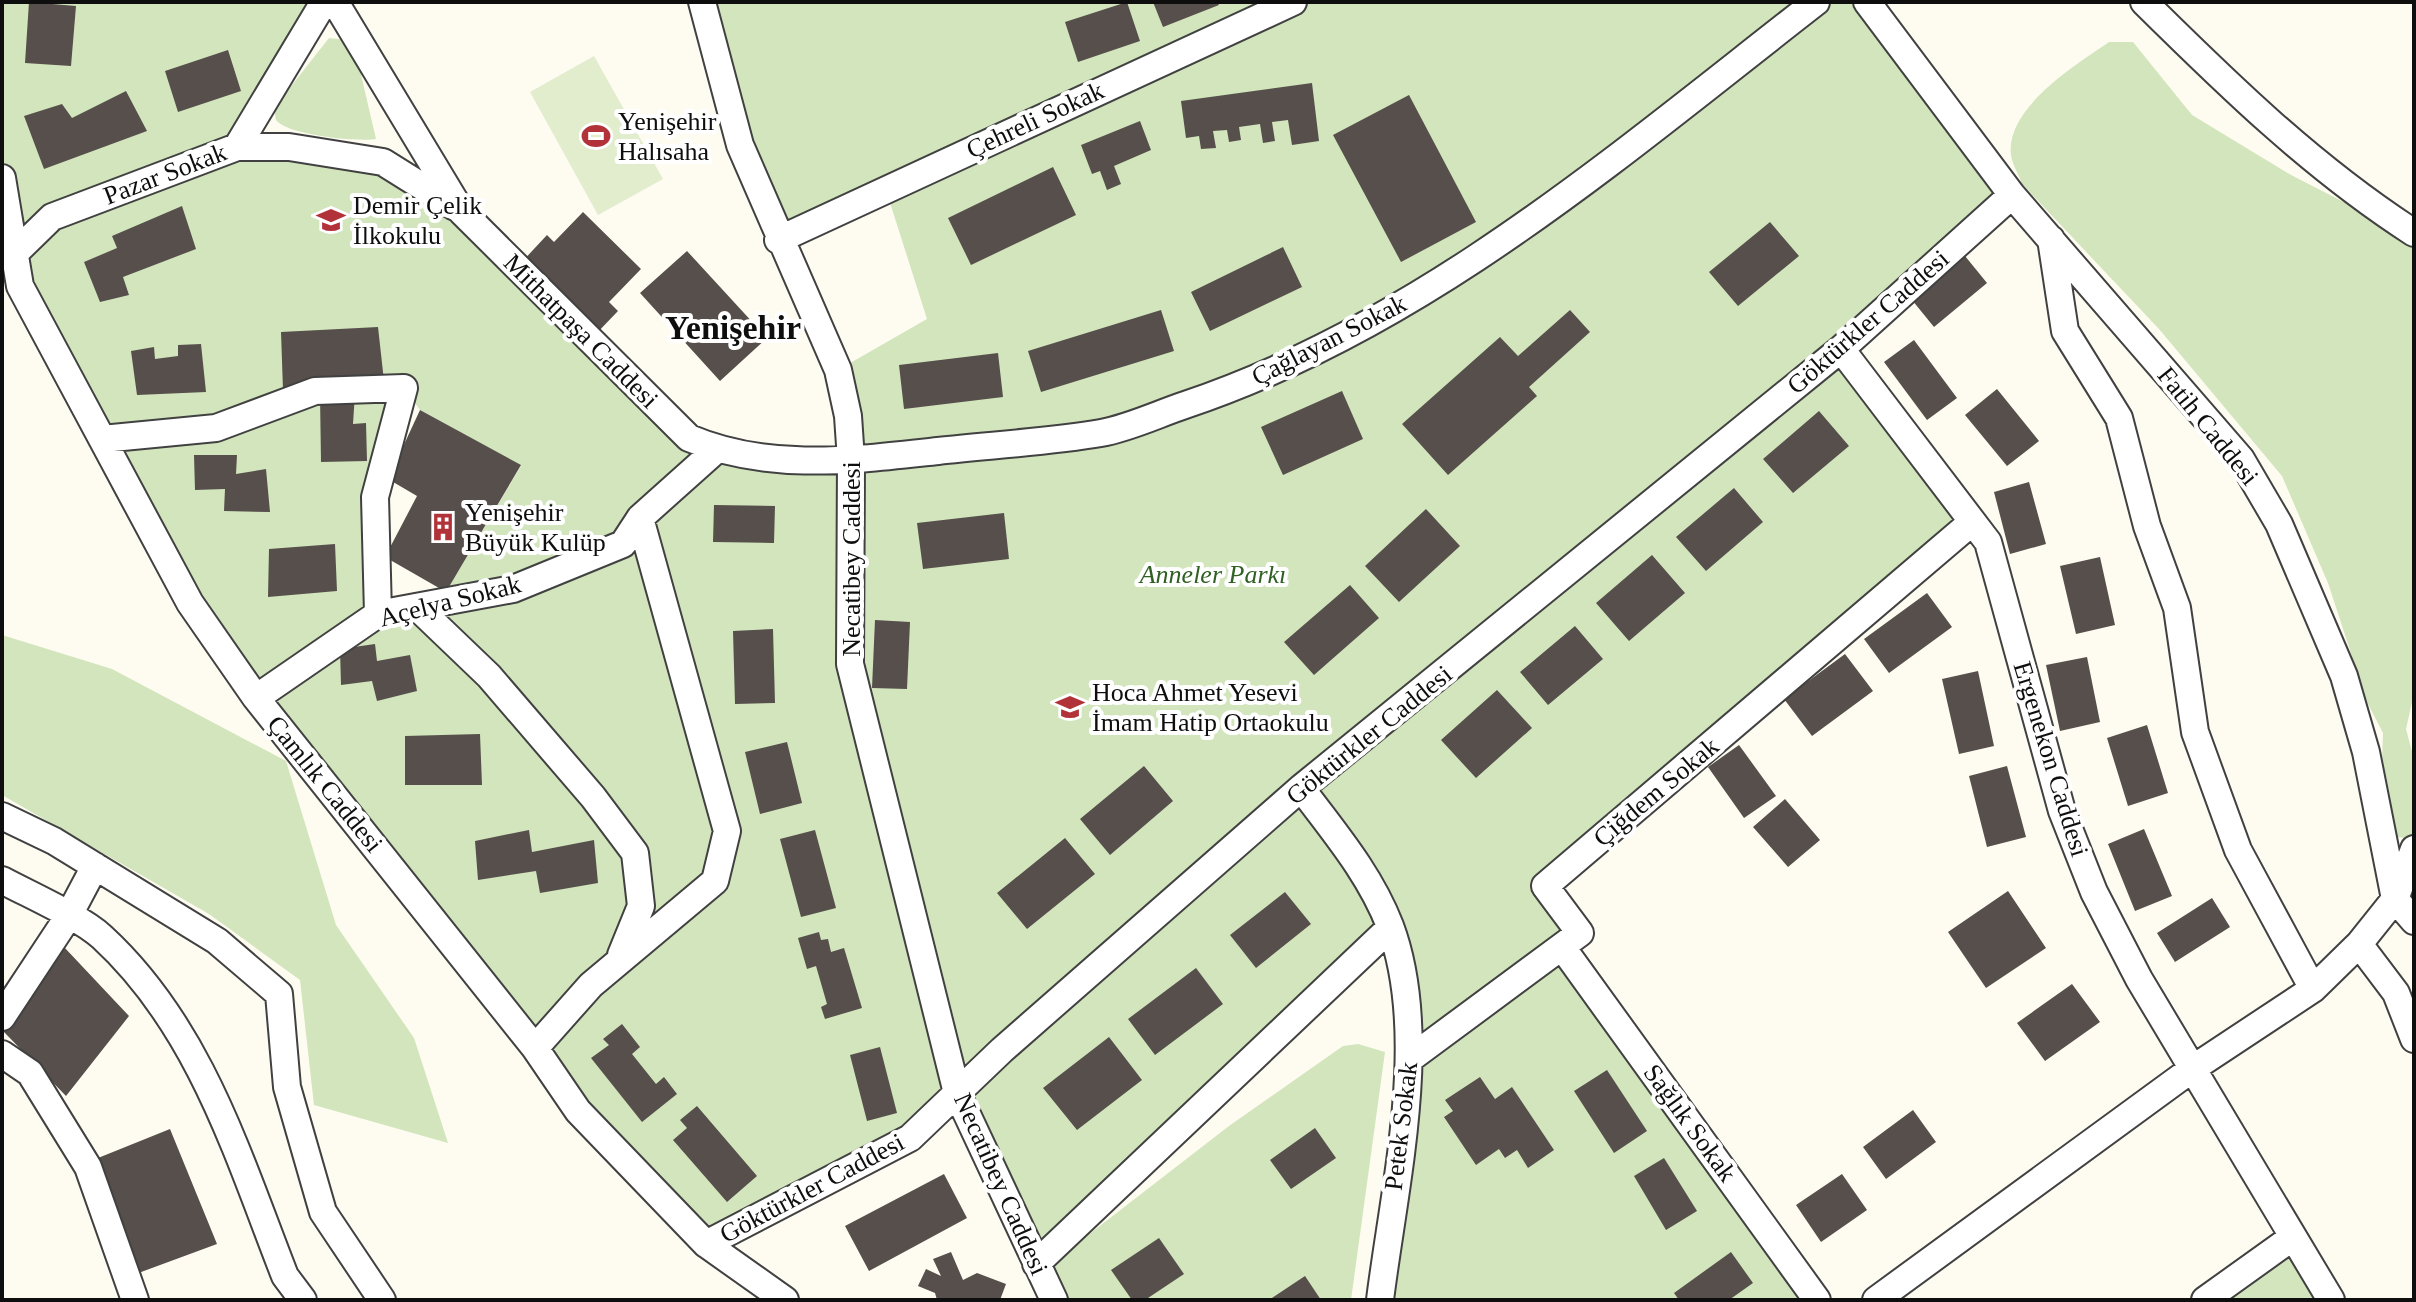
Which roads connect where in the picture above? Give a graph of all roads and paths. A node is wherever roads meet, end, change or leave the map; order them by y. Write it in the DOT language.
graph roads {
  1 [pos="324,2"];
  2 [pos="335,2"];
  3 [pos="702,2"];
  4 [pos="1293,2"];
  5 [pos="1816,2"];
  6 [pos="1867,2"];
  7 [pos="2144,2"];
  8 [pos="237,147"];
  9 [pos="2,178"];
  10 [pos="2012,195"];
  11 [pos="461,211"];
  12 [pos="2414,233"];
  13 [pos="2051,239"];
  14 [pos="778,240"];
  15 [pos="8,245"];
  16 [pos="1841,349"];
  17 [pos="102,439"];
  18 [pos="716,450"];
  19 [pos="851,460"];
  20 [pos="640,518"];
  21 [pos="1971,523"];
  22 [pos="417,607"];
  23 [pos="378,614"];
  24 [pos="256,698"];
  25 [pos="1301,788"];
  26 [pos="2,816"];
  27 [pos="2414,849"];
  28 [pos="95,866"];
  29 [pos="2,880"];
  30 [pos="2395,899"];
  31 [pos="68,917"];
  32 [pos="2414,921"];
  33 [pos="1390,928"];
  34 [pos="2359,944"];
  35 [pos="1562,947"];
  36 [pos="591,985"];
  37 [pos="2313,989"];
  38 [pos="2,1017"];
  39 [pos="2414,1039"];
  40 [pos="535,1048"];
  41 [pos="2,1054"];
  42 [pos="1411,1058"];
  43 [pos="2192,1069"];
  44 [pos="957,1093"];
  45 [pos="2293,1237"];
  46 [pos="706,1244"];
  47 [pos="1036,1264"];
  48 [pos="135,1300"];
  49 [pos="303,1300"];
  50 [pos="382,1300"];
  51 [pos="785,1300"];
  52 [pos="1054,1300"];
  53 [pos="1380,1300"];
  54 [pos="1817,1300"];
  55 [pos="1876,1300"];
  56 [pos="2205,1300"];
  57 [pos="2331,1300"];
  1 -- 8 [label="street"];
  2 -- 11 [label="street, Mithatpaşa Caddesi"];
  3 -- 14 [label="street, Necatibey Caddesi"];
  4 -- 14 [label="street, Çehreli Sokak"];
  5 -- 19 [label="street, Çağlayan Sokak"];
  6 -- 10 [label="street, Fatih Caddesi"];
  7 -- 12 [label="street"];
  8 -- 11 [label="street, Pazar Sokak"];
  8 -- 15 [label="street, Pazar Sokak"];
  9 -- 15 [label="street, Çamlık Caddesi"];
  10 -- 13 [label="street, Fatih Caddesi"];
  10 -- 16 [label="street, Göktürkler Caddesi"];
  11 -- 18 [label="street, Mithatpaşa Caddesi"];
  13 -- 30 [label="street, Fatih Caddesi"];
  13 -- 37 [label="street"];
  14 -- 19 [label="street, Necatibey Caddesi"];
  15 -- 17 [label="street, Çamlık Caddesi"];
  16 -- 21 [label="street, Ergenekon Caddesi"];
  16 -- 25 [label="street, Göktürkler Caddesi"];
  17 -- 23 [label="street"];
  17 -- 24 [label="street, Çamlık Caddesi"];
  18 -- 19 [label="street, Mithatpaşa Caddesi"];
  18 -- 20 [label="street, Açelya Sokak"];
  19 -- 44 [label="street, Necatibey Caddesi"];
  20 -- 22 [label="street, Açelya Sokak"];
  20 -- 36 [label="street"];
  21 -- 35 [label="street, Çiğdem Sokak"];
  21 -- 43 [label="street, Ergenekon Caddesi"];
  22 -- 23 [label="street, Açelya Sokak"];
  22 -- 36 [label="street"];
  23 -- 24 [label="street, Açelya Sokak"];
  24 -- 40 [label="street, Çamlık Caddesi"];
  25 -- 33 [label="street, Petek Sokak"];
  25 -- 44 [label="street, Göktürkler Caddesi"];
  26 -- 28 [label="street"];
  27 -- 30 [label="street"];
  28 -- 31 [label="street"];
  28 -- 50 [label="street"];
  29 -- 31 [label="street"];
  30 -- 32 [label="street, Fatih Caddesi"];
  30 -- 34 [label="street"];
  31 -- 38 [label="street"];
  31 -- 49 [label="street"];
  33 -- 42 [label="street, Petek Sokak"];
  33 -- 47 [label="street"];
  34 -- 37 [label="street"];
  34 -- 39 [label="street"];
  35 -- 42 [label="street"];
  35 -- 54 [label="street, Sağlık Sokak"];
  36 -- 40 [label="street"];
  37 -- 43 [label="street"];
  40 -- 46 [label="street, Çamlık Caddesi"];
  41 -- 48 [label="street"];
  42 -- 53 [label="street, Petek Sokak"];
  43 -- 45 [label="street, Ergenekon Caddesi"];
  43 -- 55 [label="street"];
  44 -- 46 [label="street, Göktürkler Caddesi"];
  44 -- 47 [label="street, Necatibey Caddesi"];
  45 -- 56 [label="street"];
  45 -- 57 [label="street, Ergenekon Caddesi"];
  46 -- 51 [label="street, Çamlık Caddesi"];
  47 -- 52 [label="street, Necatibey Caddesi"];
}
